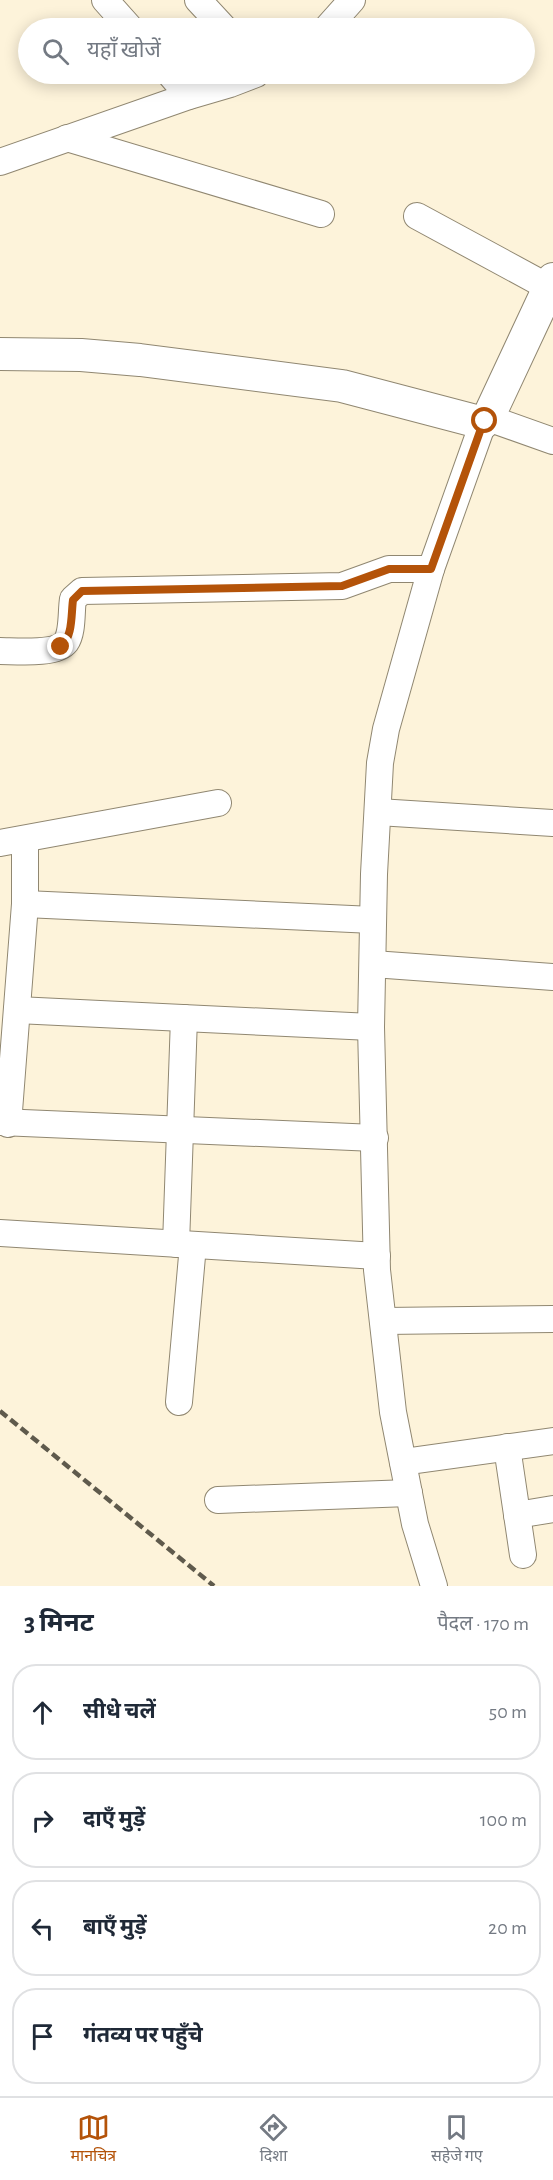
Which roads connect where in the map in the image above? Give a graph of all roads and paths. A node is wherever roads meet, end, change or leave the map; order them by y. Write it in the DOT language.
graph roads {
  1 [pos="105,0"];
  2 [pos="198,0"];
  3 [pos="349,1"];
  4 [pos="121,18"];
  5 [pos="215,18"];
  6 [pos="335,18"];
  7 [pos="179,84"];
  8 [pos="230,84"];
  9 [pos="189,96"];
  10 [pos="67,138"];
  11 [pos="2,157"];
  12 [pos="321,214"];
  13 [pos="417,216"];
  14 [pos="550,283"];
  15 [pos="0,354"];
  16 [pos="485,421"];
  17 [pos="553,441"];
  18 [pos="431,569"];
  19 [pos="0,651"];
  20 [pos="218,803"];
  21 [pos="378,812"];
  22 [pos="553,823"];
  23 [pos="25,839"];
  24 [pos="0,843"];
  25 [pos="26,904"];
  26 [pos="373,920"];
  27 [pos="373,964"];
  28 [pos="553,977"];
  29 [pos="17,1010"];
  30 [pos="184,1018"];
  31 [pos="371,1027"];
  32 [pos="4,1123"];
  33 [pos="179,1131"];
  34 [pos="375,1138"];
  35 [pos="0,1233"];
  36 [pos="184,1245"];
  37 [pos="377,1256"];
  38 [pos="553,1319"];
  39 [pos="384,1321"];
  40 [pos="179,1402"];
  41 [pos="553,1441"];
  42 [pos="507,1447"];
  43 [pos="403,1462"];
  44 [pos="409,1493"];
  45 [pos="218,1500"];
  46 [pos="553,1509"];
  47 [pos="517,1515"];
  48 [pos="523,1555"];
  49 [pos="434,1586"];
  1 -- 4 [label="street"];
  2 -- 5 [label="street"];
  3 -- 6 [label="street"];
  7 -- 9 [label="street"];
  8 -- 9 [label="street"];
  9 -- 10 [label="street"];
  10 -- 11 [label="street"];
  10 -- 12 [label="street"];
  13 -- 14 [label="street"];
  14 -- 16 [label="street"];
  15 -- 16 [label="street"];
  16 -- 17 [label="street"];
  16 -- 18 [label="street"];
  18 -- 19 [label="street"];
  18 -- 21 [label="street"];
  20 -- 23 [label="street"];
  21 -- 22 [label="street"];
  21 -- 26 [label="street"];
  23 -- 24 [label="street"];
  23 -- 25 [label="street"];
  25 -- 26 [label="street"];
  25 -- 29 [label="street"];
  26 -- 27 [label="street"];
  27 -- 28 [label="street"];
  27 -- 31 [label="street"];
  29 -- 30 [label="street"];
  29 -- 32 [label="street"];
  30 -- 31 [label="street"];
  30 -- 33 [label="street"];
  31 -- 34 [label="street"];
  32 -- 33 [label="street"];
  33 -- 34 [label="street"];
  33 -- 36 [label="street"];
  34 -- 37 [label="street"];
  35 -- 36 [label="street"];
  36 -- 37 [label="street"];
  36 -- 40 [label="street"];
  37 -- 39 [label="street"];
  38 -- 39 [label="street"];
  39 -- 43 [label="street"];
  41 -- 42 [label="street"];
  42 -- 43 [label="street"];
  42 -- 47 [label="street"];
  43 -- 44 [label="street"];
  44 -- 45 [label="street"];
  44 -- 49 [label="street"];
  46 -- 47 [label="street"];
  47 -- 48 [label="street"];
}
